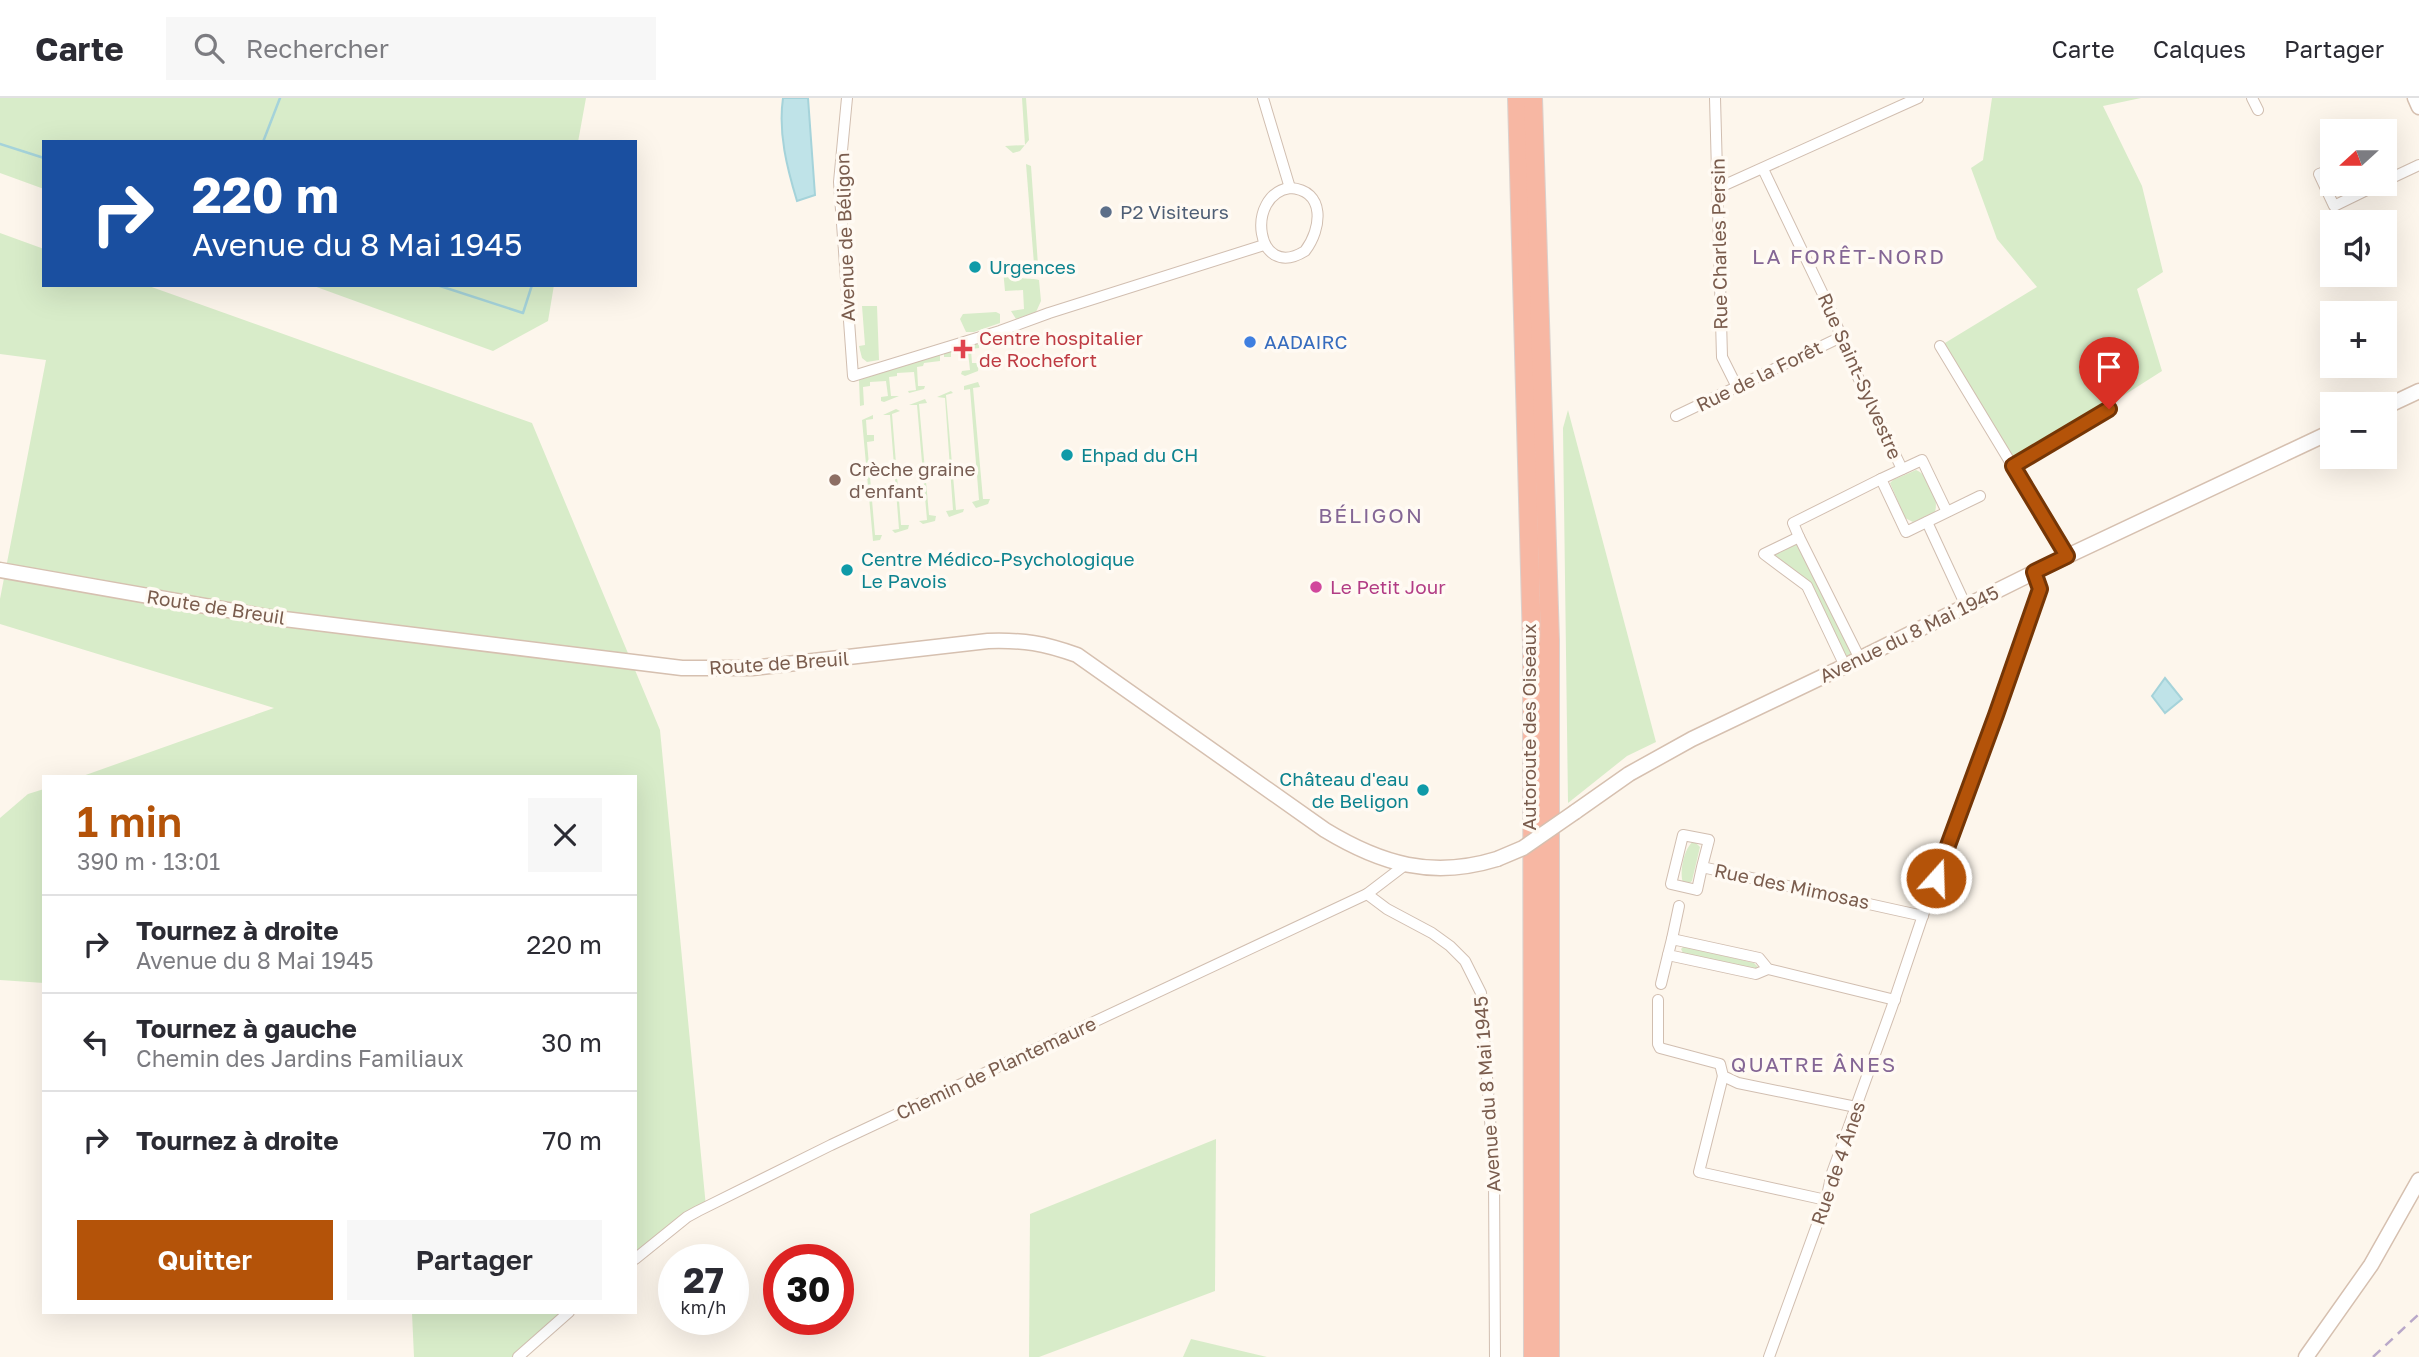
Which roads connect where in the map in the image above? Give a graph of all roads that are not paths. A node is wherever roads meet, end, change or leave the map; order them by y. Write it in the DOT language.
graph roads {
  1 [pos="847,98"];
  2 [pos="1263,98"];
  3 [pos="1517,98"];
  4 [pos="1533,98"];
  5 [pos="1715,98"];
  6 [pos="1918,98"];
  7 [pos="2252,98"];
  8 [pos="2414,98"];
  9 [pos="2419,107"];
  10 [pos="2258,110"];
  11 [pos="2419,164"];
  12 [pos="1763,169"];
  13 [pos="2398,174"];
  14 [pos="1290,188"];
  15 [pos="1718,188"];
  16 [pos="2330,196"];
  17 [pos="2353,196"];
  18 [pos="1264,245"];
  19 [pos="1842,337"];
  20 [pos="1940,346"];
  21 [pos="1737,387"];
  22 [pos="2419,391"];
  23 [pos="2397,401"];
  24 [pos="2109,409"];
  25 [pos="1676,416"];
  26 [pos="2320,437"];
  27 [pos="2013,466"];
  28 [pos="1902,469"];
  29 [pos="1881,479"];
  30 [pos="1980,496"];
  31 [pos="1947,512"];
  32 [pos="1927,522"];
  33 [pos="1799,537"];
  34 [pos="2067,556"];
  35 [pos="0,570"];
  36 [pos="2034,572"];
  37 [pos="1966,606"];
  38 [pos="1860,659"];
  39 [pos="1845,667"];
  40 [pos="1497,859"];
  41 [pos="1405,865"];
  42 [pos="1702,867"];
  43 [pos="1367,894"];
  44 [pos="1679,906"];
  45 [pos="1923,916"];
  46 [pos="1672,939"];
  47 [pos="1668,955"];
  48 [pos="1768,969"];
  49 [pos="1661,984"];
  50 [pos="1658,1000"];
  51 [pos="1895,1000"];
  52 [pos="1723,1076"];
  53 [pos="1856,1107"];
  54 [pos="2419,1180"];
  55 [pos="1533,1188"];
  56 [pos="1826,1200"];
  57 [pos="637,1257"];
  58 [pos="1551,1261"];
  59 [pos="567,1314"];
  60 [pos="518,1357"];
  61 [pos="1495,1357"];
  62 [pos="1523,1357"];
  63 [pos="1533,1357"];
  64 [pos="1550,1357"];
  65 [pos="1558,1357"];
  66 [pos="1769,1357"];
  67 [pos="2306,1357"];
  1 -- 18 [label="street, Avenue de Béligon"];
  2 -- 14 [label="street"];
  3 -- 55 [label="highway, Autoroute des Oiseaux"];
  4 -- 58 [label="highway, Autoroute des Oiseaux"];
  5 -- 15 [label="street, Rue Charles Persin"];
  6 -- 12 [label="street"];
  7 -- 10 [label="street"];
  8 -- 9 [label="street"];
  11 -- 13 [label="street"];
  12 -- 15 [label="street"];
  12 -- 19 [label="street, Rue Saint-Sylvestre"];
  14 -- 18 [label="street"];
  14 -- 18 [label="street"];
  15 -- 21 [label="street, Rue Charles Persin"];
  16 -- 17 [label="street"];
  19 -- 21 [label="street, Rue de la Forêt"];
  19 -- 28 [label="street, Rue Saint-Sylvestre"];
  20 -- 27 [label="street"];
  21 -- 25 [label="street, Rue de la Forêt"];
  22 -- 23 [label="street"];
  24 -- 27 [label="street"];
  26 -- 34 [label="street, Avenue du 8 Mai 1945"];
  27 -- 34 [label="street"];
  28 -- 29 [label="street"];
  28 -- 31 [label="street"];
  29 -- 32 [label="street"];
  29 -- 33 [label="street"];
  30 -- 31 [label="street"];
  31 -- 32 [label="street"];
  32 -- 37 [label="street"];
  33 -- 38 [label="street"];
  33 -- 39 [label="street"];
  34 -- 36 [label="street, Avenue du 8 Mai 1945"];
  35 -- 41 [label="street, Route de Breuil"];
  36 -- 37 [label="street, Avenue du 8 Mai 1945"];
  36 -- 45 [label="street, Rue de 4 Ânes"];
  37 -- 38 [label="street, Avenue du 8 Mai 1945"];
  38 -- 39 [label="street, Avenue du 8 Mai 1945"];
  39 -- 40 [label="street, Avenue du 8 Mai 1945, bridge"];
  40 -- 41 [label="street, Route de Breuil"];
  41 -- 43 [label="street"];
  42 -- 42 [label="street, Rue des Mimosas"];
  42 -- 45 [label="street, Rue des Mimosas"];
  43 -- 57 [label="street, Chemin de Plantemaure"];
  43 -- 61 [label="street, Avenue du 8 Mai 1945"];
  44 -- 46 [label="street"];
  45 -- 51 [label="street, Rue de 4 Ânes"];
  46 -- 47 [label="street"];
  46 -- 48 [label="street"];
  47 -- 48 [label="street"];
  47 -- 49 [label="street"];
  48 -- 51 [label="street"];
  50 -- 52 [label="street"];
  51 -- 53 [label="street, Rue de 4 Ânes"];
  52 -- 53 [label="street"];
  52 -- 56 [label="street"];
  53 -- 56 [label="street, Rue de 4 Ânes"];
  54 -- 67 [label="street"];
  55 -- 62 [label="highway"];
  55 -- 63 [label="highway, Autoroute des Oiseaux"];
  56 -- 66 [label="street, Rue de 4 Ânes"];
  58 -- 64 [label="highway, Autoroute des Oiseaux"];
  58 -- 65 [label="highway"];
  59 -- 60 [label="street"];
}
